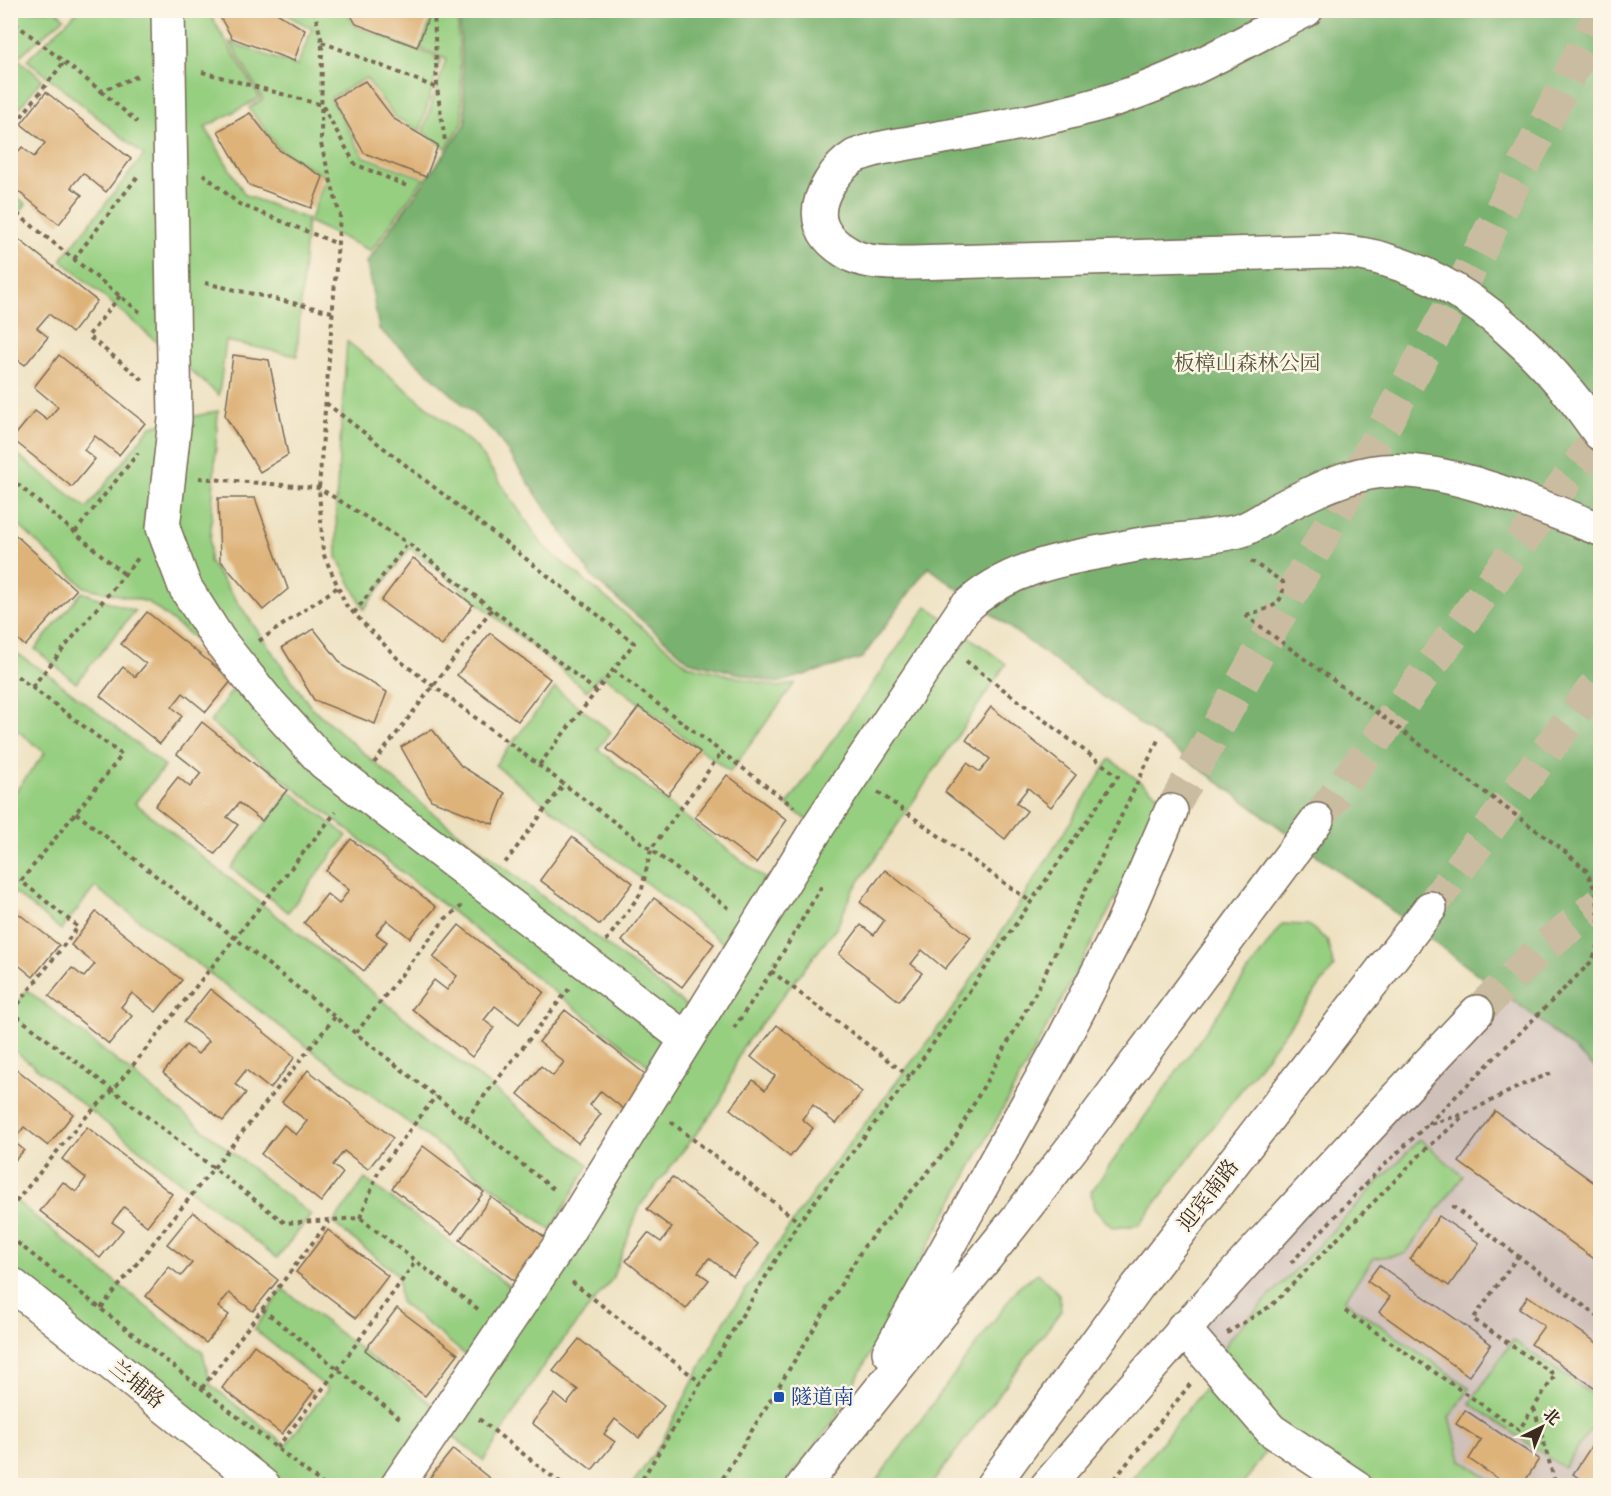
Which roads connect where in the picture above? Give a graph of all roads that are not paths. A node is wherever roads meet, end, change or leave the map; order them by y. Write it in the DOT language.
graph roads {
  1 [pos="168,10"];
  2 [pos="1306,10"];
  3 [pos="1600,434"];
  4 [pos="1600,529"];
  5 [pos="1171,811"];
  6 [pos="1317,819"];
  7 [pos="1430,908"];
  8 [pos="1477,1012"];
  9 [pos="686,1039"];
  10 [pos="10,1283"];
  11 [pos="1183,1329"];
  12 [pos="844,1432"];
  13 [pos="264,1485"];
  14 [pos="397,1485"];
  15 [pos="802,1485"];
  16 [pos="992,1485"];
  17 [pos="1047,1485"];
  18 [pos="1355,1485"];
  1 -- 9 [label="main road"];
  2 -- 3 [label="main road"];
  4 -- 9 [label="main road"];
  5 -- 12 [label="main road"];
  6 -- 12 [label="main road"];
  7 -- 16 [label="main road, 迎宾南路"];
  8 -- 11 [label="main road"];
  9 -- 14 [label="main road"];
  10 -- 13 [label="main road, 兰埔路"];
  11 -- 17 [label="main road"];
  11 -- 18 [label="main road"];
  12 -- 15 [label="main road"];
}
